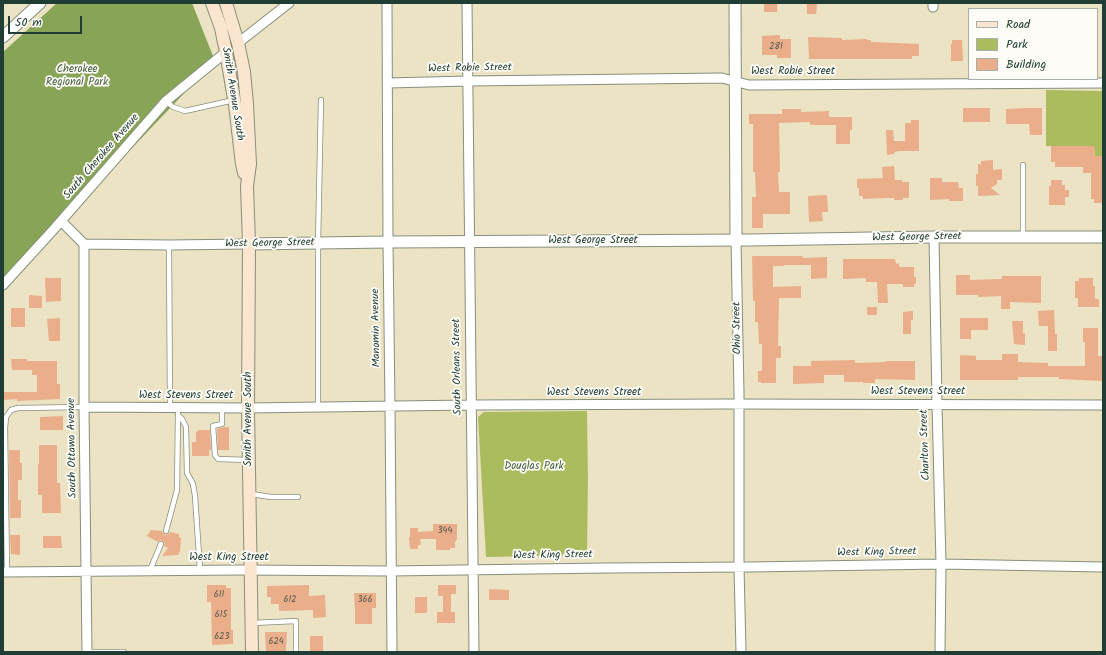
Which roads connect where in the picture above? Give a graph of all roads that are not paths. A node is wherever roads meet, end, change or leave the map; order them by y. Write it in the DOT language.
graph roads {
  1 [pos="40,3"];
  2 [pos="212,3"];
  3 [pos="226,3"];
  4 [pos="288,3"];
  5 [pos="388,3"];
  6 [pos="467,3"];
  7 [pos="735,3"];
  8 [pos="3,37"];
  9 [pos="238,43"];
  10 [pos="226,52"];
  11 [pos="468,81"];
  12 [pos="735,82"];
  13 [pos="388,83"];
  14 [pos="1103,83"];
  15 [pos="234,100"];
  16 [pos="321,100"];
  17 [pos="166,101"];
  18 [pos="1023,165"];
  19 [pos="248,186"];
  20 [pos="62,221"];
  21 [pos="934,237"];
  22 [pos="1023,237"];
  23 [pos="1103,237"];
  24 [pos="736,240"];
  25 [pos="388,242"];
  26 [pos="469,242"];
  27 [pos="318,243"];
  28 [pos="84,244"];
  29 [pos="248,244"];
  30 [pos="169,245"];
  31 [pos="3,285"];
  32 [pos="739,404"];
  33 [pos="936,404"];
  34 [pos="471,405"];
  35 [pos="1103,405"];
  36 [pos="84,407"];
  37 [pos="318,407"];
  38 [pos="390,407"];
  39 [pos="222,408"];
  40 [pos="248,408"];
  41 [pos="175,410"];
  42 [pos="249,460"];
  43 [pos="250,494"];
  44 [pos="298,496"];
  45 [pos="166,531"];
  46 [pos="161,544"];
  47 [pos="941,564"];
  48 [pos="739,567"];
  49 [pos="1103,567"];
  50 [pos="150,570"];
  51 [pos="200,570"];
  52 [pos="250,570"];
  53 [pos="473,570"];
  54 [pos="86,571"];
  55 [pos="390,571"];
  56 [pos="5,572"];
  57 [pos="252,623"];
  58 [pos="87,652"];
  59 [pos="124,652"];
  60 [pos="252,652"];
  61 [pos="296,652"];
  62 [pos="392,652"];
  63 [pos="474,652"];
  64 [pos="741,652"];
  65 [pos="940,652"];
  1 -- 8 [label="street"];
  2 -- 10 [label="main road, Smith Avenue South"];
  3 -- 9 [label="main road, Smith Avenue South"];
  4 -- 9 [label="street"];
  5 -- 13 [label="street, Manomin Avenue"];
  6 -- 11 [label="street, South Orleans Street"];
  7 -- 12 [label="street, Ohio Street"];
  9 -- 19 [label="main road, Smith Avenue South"];
  10 -- 15 [label="main road, Smith Avenue South"];
  10 -- 17 [label="street, South Cherokee Avenue"];
  11 -- 12 [label="street, West Robie Street"];
  11 -- 13 [label="street, West Robie Street"];
  11 -- 26 [label="street, South Orleans Street"];
  12 -- 14 [label="street, West Robie Street"];
  12 -- 24 [label="street, Ohio Street"];
  13 -- 25 [label="street, Manomin Avenue"];
  15 -- 17 [label="lane"];
  15 -- 19 [label="main road, Smith Avenue South"];
  16 -- 27 [label="lane"];
  17 -- 20 [label="street, South Cherokee Avenue"];
  18 -- 22 [label="lane"];
  19 -- 29 [label="main road, Smith Avenue South"];
  20 -- 28 [label="street"];
  20 -- 31 [label="street, South Cherokee Avenue"];
  21 -- 22 [label="street, West George Street"];
  21 -- 24 [label="street, West George Street"];
  21 -- 33 [label="street, Charlton Street"];
  22 -- 23 [label="street, West George Street"];
  24 -- 26 [label="street, West George Street"];
  24 -- 32 [label="street, Ohio Street"];
  25 -- 26 [label="street, West George Street"];
  25 -- 27 [label="street, West George Street"];
  25 -- 38 [label="street, Manomin Avenue"];
  26 -- 34 [label="street, South Orleans Street"];
  27 -- 29 [label="street, West George Street"];
  27 -- 37 [label="lane"];
  28 -- 30 [label="street, West George Street"];
  28 -- 36 [label="street, South Ottawa Avenue"];
  29 -- 30 [label="street, West George Street"];
  29 -- 40 [label="main road, Smith Avenue South"];
  30 -- 41 [label="lane"];
  32 -- 33 [label="street, West Stevens Street"];
  32 -- 34 [label="street, West Stevens Street"];
  32 -- 48 [label="street, Ohio Street"];
  33 -- 35 [label="street, West Stevens Street"];
  33 -- 47 [label="street, Charlton Street"];
  34 -- 38 [label="street, West Stevens Street"];
  34 -- 53 [label="street, South Orleans Street"];
  36 -- 41 [label="street, West Stevens Street"];
  36 -- 54 [label="street, South Ottawa Avenue"];
  36 -- 56 [label="lane"];
  37 -- 38 [label="street, West Stevens Street"];
  37 -- 40 [label="street, West Stevens Street"];
  38 -- 55 [label="street, Manomin Avenue"];
  39 -- 40 [label="street, West Stevens Street"];
  39 -- 41 [label="street, West Stevens Street"];
  39 -- 42 [label="lane"];
  40 -- 42 [label="main road, Smith Avenue South"];
  41 -- 45 [label="lane"];
  41 -- 51 [label="lane"];
  42 -- 43 [label="main road, Smith Avenue South"];
  43 -- 44 [label="lane"];
  43 -- 52 [label="main road, Smith Avenue South"];
  46 -- 50 [label="lane"];
  47 -- 48 [label="street, West King Street"];
  47 -- 49 [label="street, West King Street"];
  47 -- 65 [label="street, Charlton Street"];
  48 -- 53 [label="street, West King Street"];
  48 -- 64 [label="street, Ohio Street"];
  50 -- 51 [label="street, West King Street"];
  50 -- 54 [label="street, West King Street"];
  51 -- 52 [label="street, West King Street"];
  52 -- 55 [label="street, West King Street"];
  52 -- 57 [label="main road, Smith Avenue South"];
  53 -- 55 [label="street, West King Street"];
  53 -- 63 [label="street, South Orleans Street"];
  54 -- 56 [label="street, West King Street"];
  54 -- 58 [label="street, South Ottawa Avenue"];
  55 -- 62 [label="street, Manomin Avenue"];
  57 -- 60 [label="main road, Smith Avenue South"];
  57 -- 61 [label="lane"];
  58 -- 59 [label="lane"];
}
